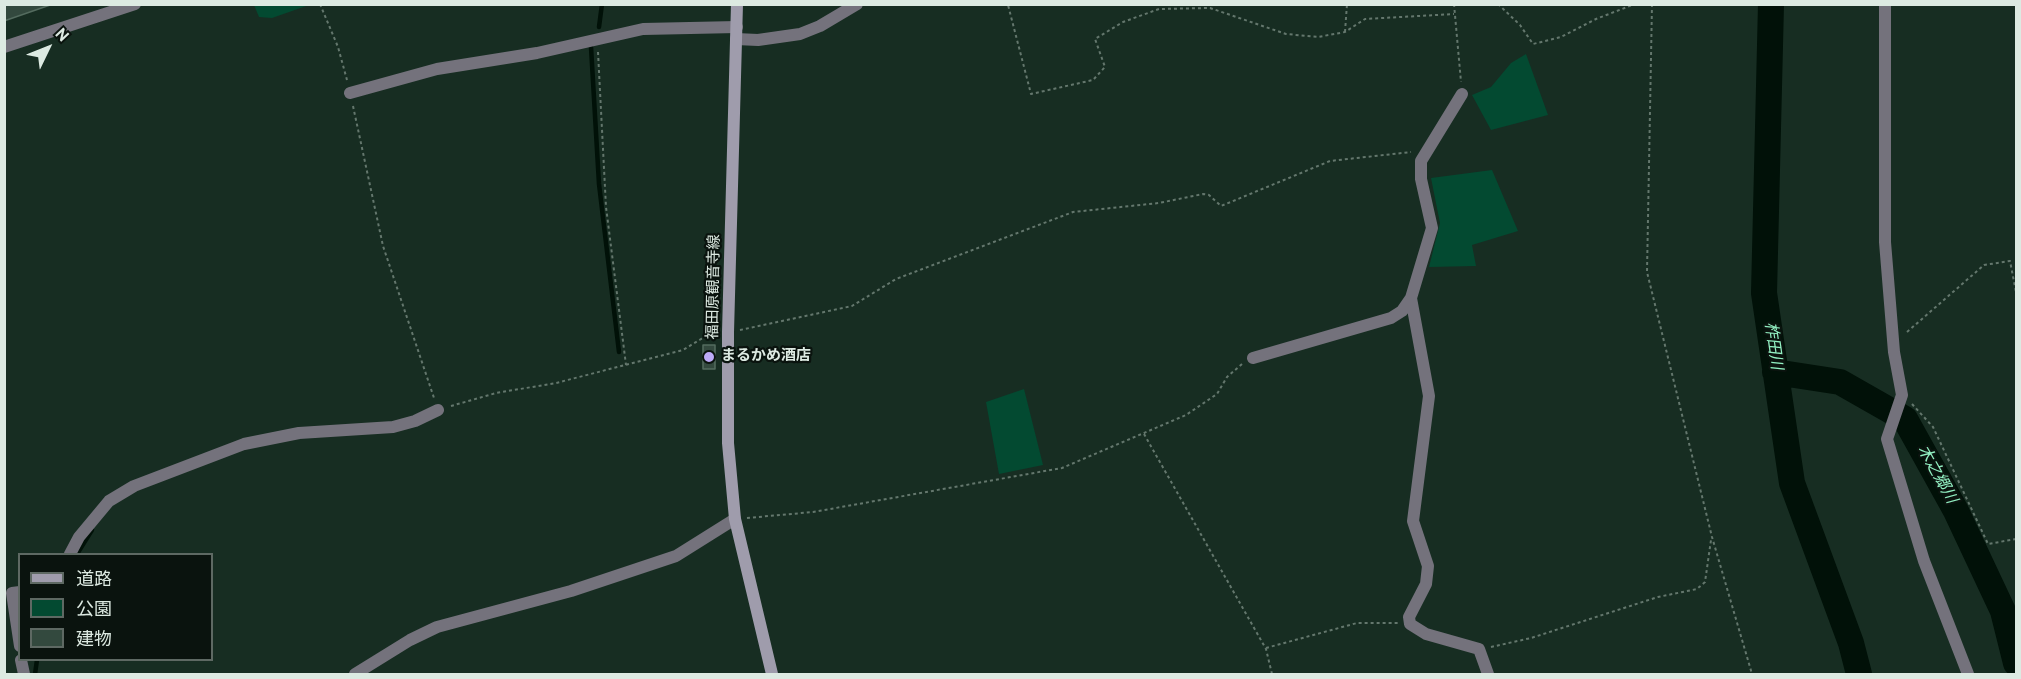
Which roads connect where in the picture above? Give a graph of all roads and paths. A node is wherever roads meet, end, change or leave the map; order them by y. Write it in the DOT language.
graph roads {
  1 [pos="135,4"];
  2 [pos="320,4"];
  3 [pos="737,4"];
  4 [pos="857,4"];
  5 [pos="1003,4"];
  6 [pos="1347,4"];
  7 [pos="1454,4"];
  8 [pos="1498,4"];
  9 [pos="1635,4"];
  10 [pos="1652,4"];
  11 [pos="1885,4"];
  12 [pos="1454,15"];
  13 [pos="1345,32"];
  14 [pos="737,33"];
  15 [pos="598,38"];
  16 [pos="4,47"];
  17 [pos="350,93"];
  18 [pos="1462,94"];
  19 [pos="1425,151"];
  20 [pos="2016,292"];
  21 [pos="1411,298"];
  22 [pos="728,332"];
  23 [pos="1906,333"];
  24 [pos="1253,358"];
  25 [pos="626,365"];
  26 [pos="1902,395"];
  27 [pos="438,410"];
  28 [pos="1144,434"];
  29 [pos="735,519"];
  30 [pos="1712,537"];
  31 [pos="2016,538"];
  32 [pos="71,553"];
  33 [pos="18,592"];
  34 [pos="1410,624"];
  35 [pos="18,633"];
  36 [pos="1266,649"];
  37 [pos="1479,650"];
  38 [pos="355,675"];
  39 [pos="772,675"];
  40 [pos="1272,675"];
  41 [pos="1488,675"];
  42 [pos="1752,675"];
  43 [pos="1968,675"];
  1 -- 16 [label="street"];
  2 -- 17 [label="path"];
  3 -- 14 [label="main road, 福田原観音寺線"];
  4 -- 14 [label="street"];
  5 -- 13 [label="path"];
  6 -- 13 [label="path"];
  7 -- 12 [label="path"];
  8 -- 9 [label="path"];
  10 -- 30 [label="path"];
  11 -- 26 [label="street"];
  12 -- 13 [label="path"];
  12 -- 18 [label="path"];
  14 -- 15 [label="street"];
  14 -- 22 [label="main road, 福田原観音寺線"];
  15 -- 17 [label="street"];
  15 -- 25 [label="path"];
  17 -- 27 [label="path"];
  18 -- 19 [label="street"];
  19 -- 21 [label="street"];
  19 -- 22 [label="path"];
  20 -- 23 [label="path"];
  21 -- 24 [label="street"];
  21 -- 34 [label="street"];
  22 -- 25 [label="path"];
  22 -- 29 [label="main road, 福田原観音寺線"];
  24 -- 28 [label="path"];
  25 -- 27 [label="path"];
  26 -- 31 [label="path"];
  26 -- 43 [label="street"];
  27 -- 32 [label="street"];
  28 -- 29 [label="path"];
  28 -- 36 [label="path"];
  29 -- 38 [label="street"];
  29 -- 39 [label="main road, 福田原観音寺線"];
  30 -- 37 [label="path"];
  30 -- 42 [label="path"];
  33 -- 35 [label="street"];
  34 -- 36 [label="path"];
  34 -- 37 [label="street"];
  36 -- 40 [label="path"];
  37 -- 41 [label="street"];
}
